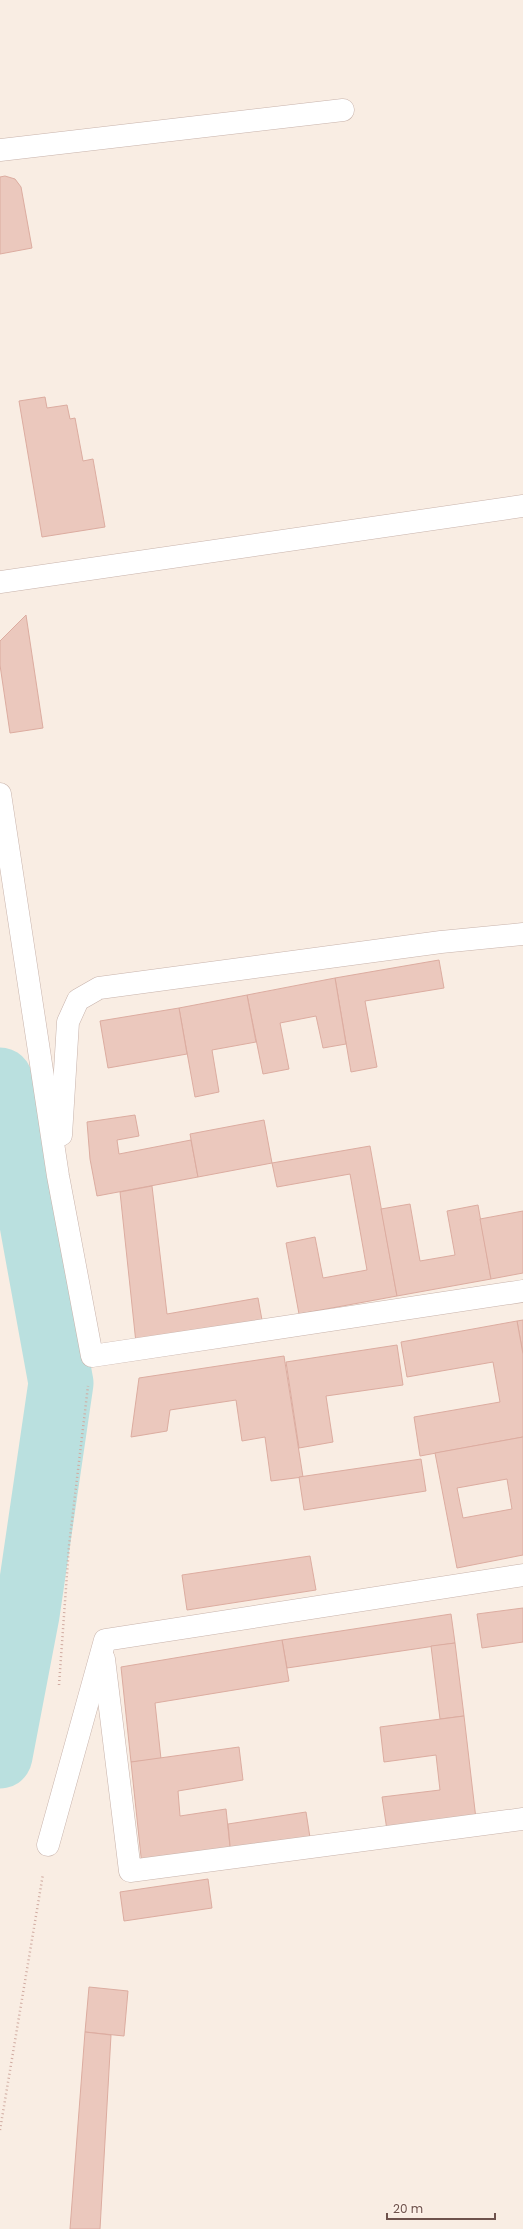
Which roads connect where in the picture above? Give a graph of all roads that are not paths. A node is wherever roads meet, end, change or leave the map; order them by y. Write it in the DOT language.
graph roads {
  1 [pos="343,110"];
  2 [pos="0,150"];
  3 [pos="523,506"];
  4 [pos="0,582"];
  5 [pos="0,794"];
  6 [pos="523,934"];
  7 [pos="58,1176"];
  8 [pos="523,1291"];
  9 [pos="523,1575"];
  10 [pos="103,1648"];
  11 [pos="523,1819"];
  12 [pos="48,1845"];
  1 -- 2 [label="street"];
  3 -- 4 [label="street"];
  5 -- 7 [label="street"];
  6 -- 7 [label="street"];
  7 -- 8 [label="street"];
  9 -- 10 [label="street"];
  10 -- 11 [label="street"];
  10 -- 12 [label="street"];
}
